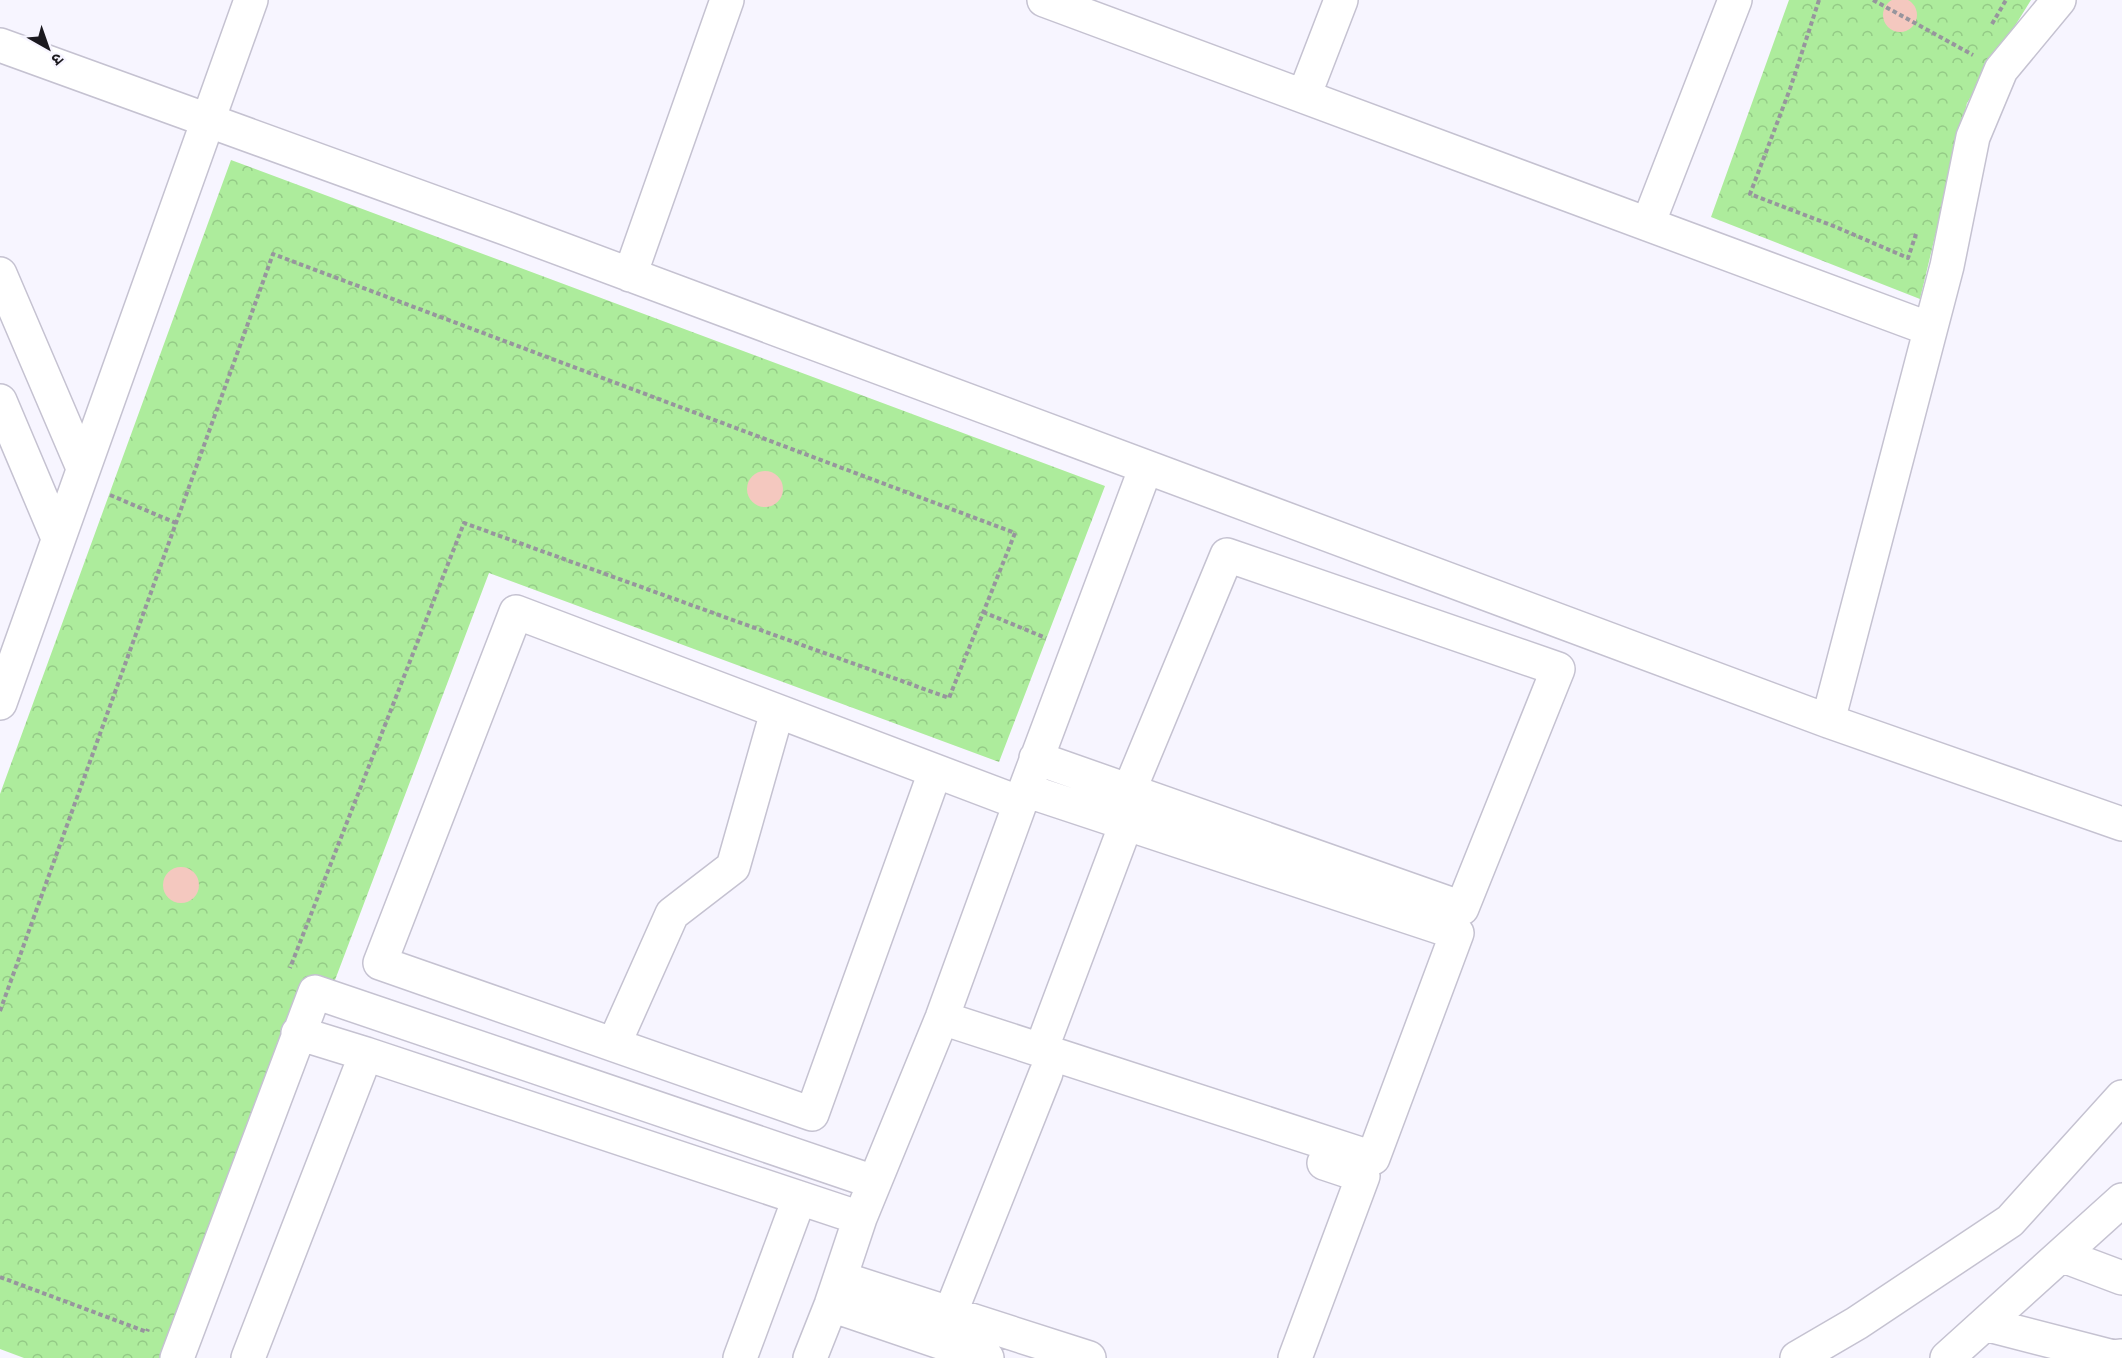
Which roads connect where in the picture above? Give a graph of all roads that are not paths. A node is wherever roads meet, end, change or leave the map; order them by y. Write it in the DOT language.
graph roads {
  1 [pos="251,0"];
  2 [pos="727,0"];
  3 [pos="1044,0"];
  4 [pos="1341,0"];
  5 [pos="1735,0"];
  6 [pos="2059,0"];
  7 [pos="0,45"];
  8 [pos="1304,96"];
  9 [pos="208,121"];
  10 [pos="1648,224"];
  11 [pos="0,274"];
  12 [pos="630,275"];
  13 [pos="1930,329"];
  14 [pos="0,401"];
  15 [pos="1146,467"];
  16 [pos="81,475"];
  17 [pos="58,537"];
  18 [pos="0,703"];
  19 [pos="777,711"];
  20 [pos="1828,721"];
  21 [pos="1036,758"];
  22 [pos="935,772"];
  23 [pos="1129,791"];
  24 [pos="1022,796"];
  25 [pos="1126,824"];
  26 [pos="2122,824"];
  27 [pos="937,1028"];
  28 [pos="298,1033"];
  29 [pos="614,1044"];
  30 [pos="366,1054"];
  31 [pos="1040,1064"];
  32 [pos="2122,1097"];
  33 [pos="874,1182"];
  34 [pos="799,1199"];
  35 [pos="2122,1200"];
  36 [pos="860,1218"];
  37 [pos="2061,1255"];
  38 [pos="2122,1278"];
  39 [pos="835,1292"];
  40 [pos="1985,1324"];
  41 [pos="940,1331"];
  42 [pos="2122,1356"];
  43 [pos="177,1358"];
  44 [pos="248,1358"];
  45 [pos="740,1358"];
  46 [pos="810,1358"];
  47 [pos="987,1358"];
  48 [pos="1089,1358"];
  49 [pos="1295,1358"];
  50 [pos="1797,1358"];
  51 [pos="1947,1358"];
  1 -- 9 [label="street"];
  2 -- 12 [label="street"];
  3 -- 8 [label="street"];
  4 -- 8 [label="street"];
  5 -- 10 [label="street"];
  6 -- 13 [label="street"];
  7 -- 9 [label="street"];
  8 -- 10 [label="street"];
  9 -- 12 [label="street"];
  9 -- 16 [label="street"];
  10 -- 13 [label="street"];
  11 -- 16 [label="street"];
  12 -- 15 [label="street"];
  13 -- 20 [label="street"];
  14 -- 17 [label="street"];
  15 -- 20 [label="street"];
  15 -- 21 [label="street"];
  16 -- 17 [label="street"];
  17 -- 18 [label="street"];
  19 -- 22 [label="street"];
  19 -- 29 [label="street"];
  19 -- 29 [label="street"];
  20 -- 26 [label="street"];
  21 -- 23 [label="street"];
  21 -- 24 [label="street"];
  22 -- 24 [label="street"];
  22 -- 29 [label="street"];
  23 -- 23 [label="street"];
  24 -- 25 [label="street"];
  24 -- 27 [label="street"];
  25 -- 31 [label="street"];
  25 -- 31 [label="street"];
  27 -- 31 [label="street"];
  27 -- 33 [label="street"];
  28 -- 30 [label="street"];
  28 -- 33 [label="street"];
  28 -- 43 [label="street"];
  30 -- 34 [label="street"];
  30 -- 44 [label="street"];
  31 -- 41 [label="street"];
  31 -- 49 [label="street"];
  32 -- 50 [label="street"];
  33 -- 36 [label="street"];
  34 -- 36 [label="street"];
  34 -- 45 [label="street"];
  35 -- 37 [label="street"];
  36 -- 39 [label="street"];
  37 -- 38 [label="street"];
  37 -- 40 [label="street"];
  39 -- 41 [label="street"];
  39 -- 46 [label="street"];
  40 -- 42 [label="street"];
  40 -- 51 [label="street"];
  41 -- 47 [label="street"];
  41 -- 48 [label="street"];
}
